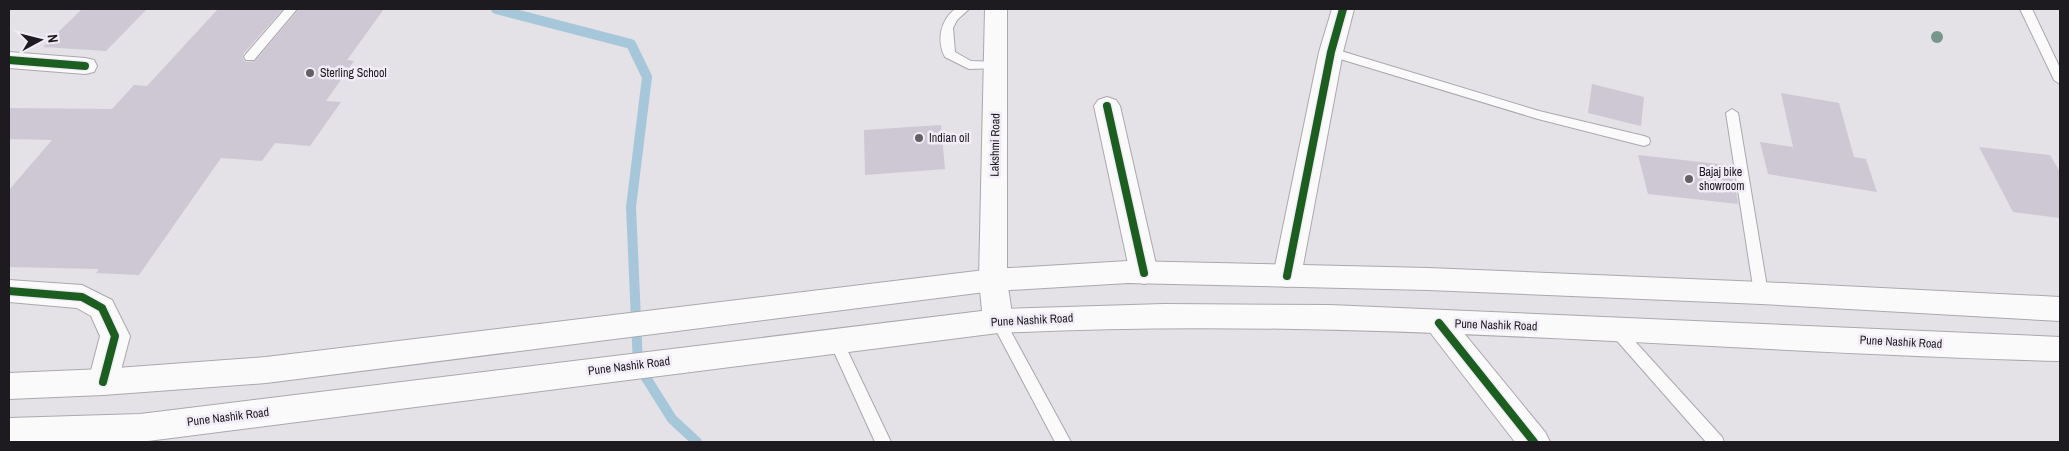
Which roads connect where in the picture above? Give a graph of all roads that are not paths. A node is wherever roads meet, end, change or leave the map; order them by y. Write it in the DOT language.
graph roads {
  1 [pos="290,9"];
  2 [pos="964,9"];
  3 [pos="996,9"];
  4 [pos="1343,9"];
  5 [pos="2026,9"];
  6 [pos="1331,52"];
  7 [pos="250,57"];
  8 [pos="9,60"];
  9 [pos="996,65"];
  10 [pos="85,66"];
  11 [pos="2060,80"];
  12 [pos="1106,106"];
  13 [pos="1732,113"];
  14 [pos="1644,141"];
  15 [pos="1144,273"];
  16 [pos="1287,276"];
  17 [pos="993,280"];
  18 [pos="9,291"];
  19 [pos="1761,293"];
  20 [pos="2060,309"];
  21 [pos="998,321"];
  22 [pos="1439,323"];
  23 [pos="1616,330"];
  24 [pos="836,341"];
  25 [pos="2060,349"];
  26 [pos="103,382"];
  27 [pos="9,386"];
  28 [pos="9,432"];
  29 [pos="141,435"];
  30 [pos="93,436"];
  31 [pos="883,442"];
  32 [pos="1063,442"];
  33 [pos="1534,442"];
  34 [pos="1716,442"];
  1 -- 7 [label="lane"];
  2 -- 9 [label="lane"];
  3 -- 9 [label="main road, Lakshmi Road"];
  4 -- 6 [label="main road"];
  5 -- 11 [label="lane"];
  6 -- 14 [label="lane"];
  6 -- 16 [label="main road"];
  8 -- 10 [label="main road"];
  9 -- 17 [label="main road, Lakshmi Road"];
  12 -- 15 [label="main road"];
  13 -- 19 [label="lane"];
  15 -- 16 [label="main road"];
  15 -- 17 [label="main road"];
  16 -- 19 [label="main road"];
  17 -- 21 [label="main road, Lakshmi Road"];
  17 -- 26 [label="main road"];
  18 -- 26 [label="main road"];
  19 -- 20 [label="main road"];
  21 -- 22 [label="main road, Pune Nashik Road"];
  21 -- 24 [label="main road, Pune Nashik Road"];
  21 -- 32 [label="lane"];
  22 -- 23 [label="main road, Pune Nashik Road"];
  22 -- 33 [label="main road"];
  23 -- 25 [label="main road, Pune Nashik Road"];
  23 -- 34 [label="lane"];
  24 -- 29 [label="main road, Pune Nashik Road"];
  24 -- 31 [label="lane"];
  26 -- 27 [label="main road"];
  28 -- 30 [label="main road, Pune Nashik Road"];
  29 -- 30 [label="main road, Pune Nashik Road"];
}
